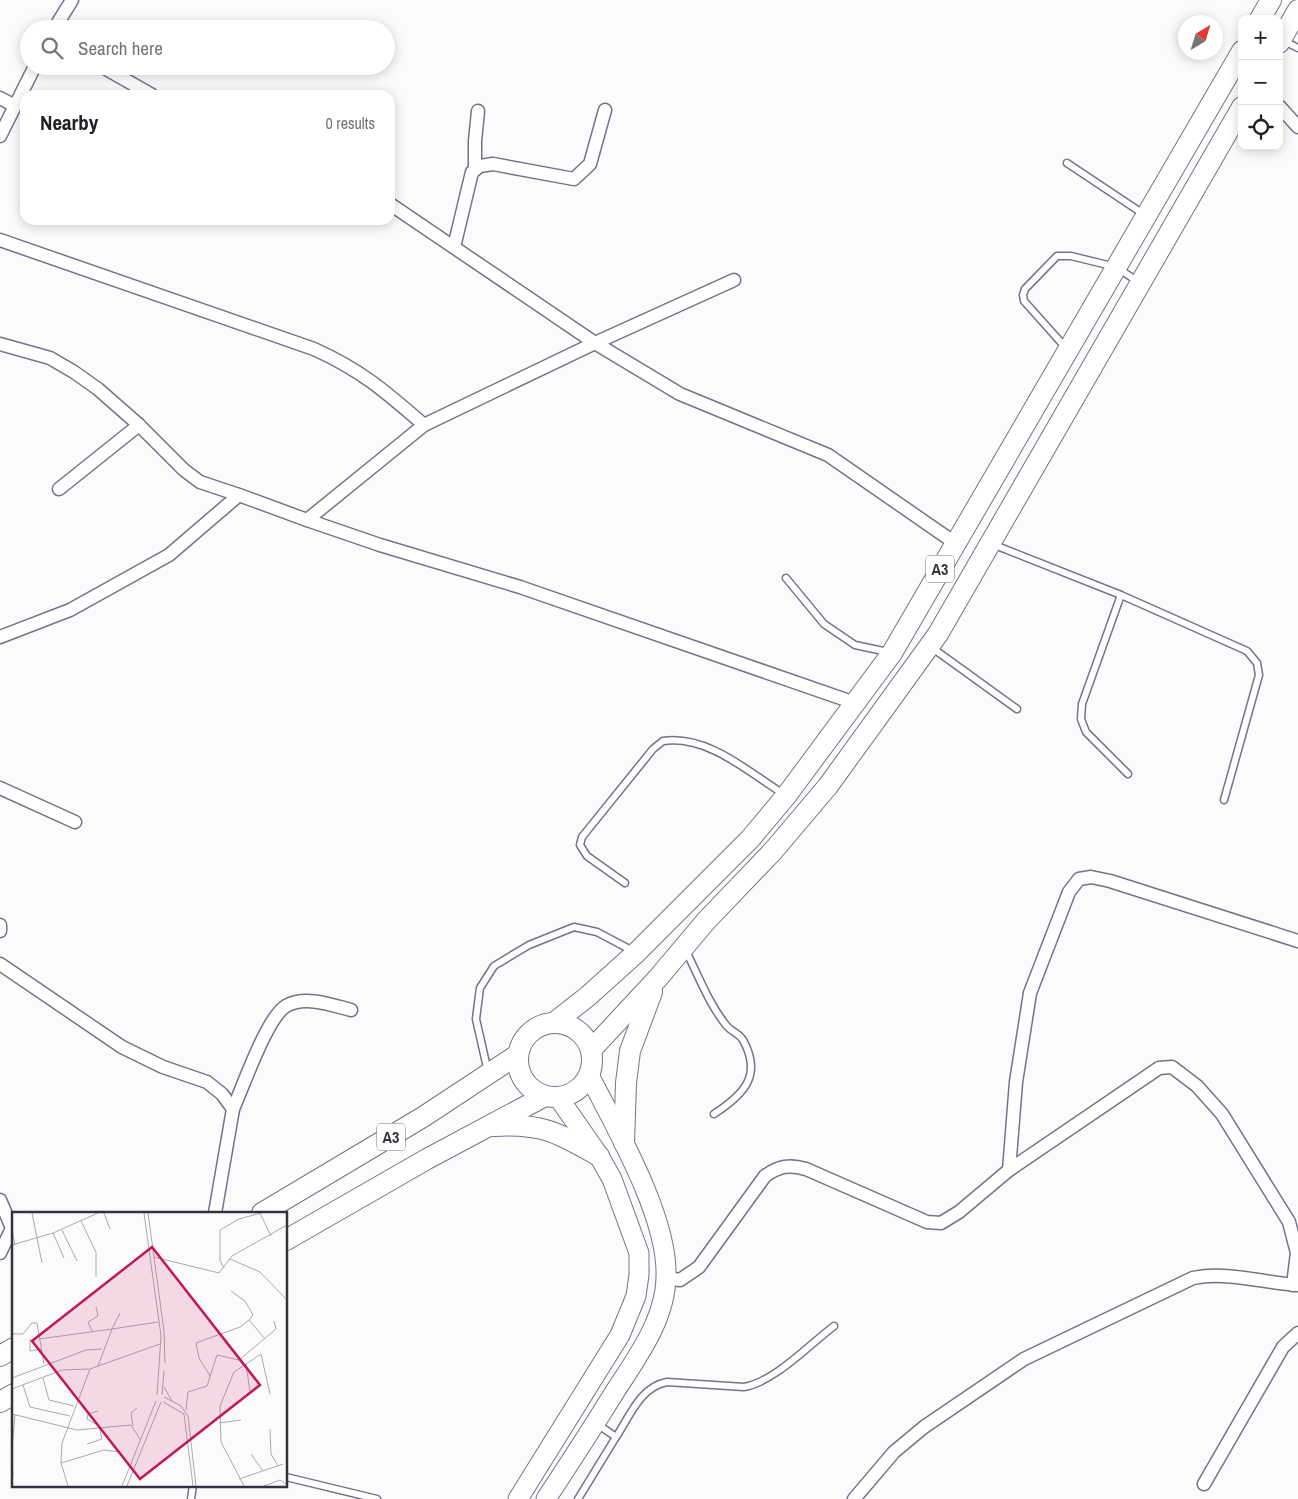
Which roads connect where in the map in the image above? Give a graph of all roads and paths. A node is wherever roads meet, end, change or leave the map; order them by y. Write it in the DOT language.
graph roads {
  1 [pos="72,0"];
  2 [pos="1271,0"];
  3 [pos="1298,10"];
  4 [pos="1262,15"];
  5 [pos="61,20"];
  6 [pos="1286,43"];
  7 [pos="1238,58"];
  8 [pos="30,75"];
  9 [pos="117,75"];
  10 [pos="23,90"];
  11 [pos="143,90"];
  12 [pos="20,96"];
  13 [pos="0,98"];
  14 [pos="15,106"];
  15 [pos="605,110"];
  16 [pos="478,111"];
  17 [pos="1283,111"];
  18 [pos="1238,115"];
  19 [pos="1298,128"];
  20 [pos="0,136"];
  21 [pos="1067,163"];
  22 [pos="475,170"];
  23 [pos="395,207"];
  24 [pos="1146,216"];
  25 [pos="0,240"];
  26 [pos="454,247"];
  27 [pos="1116,267"];
  28 [pos="734,280"];
  29 [pos="1141,283"];
  30 [pos="0,344"];
  31 [pos="595,344"];
  32 [pos="1067,349"];
  33 [pos="424,425"];
  34 [pos="139,426"];
  35 [pos="59,489"];
  36 [pos="239,495"];
  37 [pos="307,520"];
  38 [pos="955,542"];
  39 [pos="991,543"];
  40 [pos="786,578"];
  41 [pos="1121,595"];
  42 [pos="0,637"];
  43 [pos="930,646"];
  44 [pos="892,653"];
  45 [pos="856,703"];
  46 [pos="1017,709"];
  47 [pos="1128,774"];
  48 [pos="0,788"];
  49 [pos="786,796"];
  50 [pos="1224,800"];
  51 [pos="75,822"];
  52 [pos="625,883"];
  53 [pos="0,925"];
  54 [pos="0,931"];
  55 [pos="1298,941"];
  56 [pos="684,948"];
  57 [pos="636,953"];
  58 [pos="0,964"];
  59 [pos="658,978"];
  60 [pos="351,1010"];
  61 [pos="555,1022"];
  62 [pos="591,1050"];
  63 [pos="517,1055"];
  64 [pos="489,1076"];
  65 [pos="589,1076"];
  66 [pos="551,1097"];
  67 [pos="233,1109"];
  68 [pos="714,1114"];
  69 [pos="487,1127"];
  70 [pos="624,1143"];
  71 [pos="599,1156"];
  72 [pos="1009,1170"];
  73 [pos="0,1200"];
  74 [pos="215,1212"];
  75 [pos="264,1212"];
  76 [pos="1293,1222"];
  77 [pos="288,1239"];
  78 [pos="0,1253"];
  79 [pos="666,1278"];
  80 [pos="1295,1285"];
  81 [pos="834,1326"];
  82 [pos="1298,1333"];
  83 [pos="12,1349"];
  84 [pos="0,1355"];
  85 [pos="12,1395"];
  86 [pos="0,1402"];
  87 [pos="596,1424"];
  88 [pos="616,1437"];
  89 [pos="288,1477"];
  90 [pos="1204,1484"];
  91 [pos="193,1486"];
  92 [pos="191,1499"];
  93 [pos="377,1499"];
  94 [pos="518,1499"];
  95 [pos="546,1499"];
  96 [pos="578,1499"];
  97 [pos="854,1499"];
  1 -- 5 [label="street"];
  2 -- 4 [label="highway"];
  3 -- 6 [label="highway"];
  7 -- 24 [label="highway, A3"];
  8 -- 10 [label="street"];
  9 -- 11 [label="street"];
  12 -- 14 [label="street"];
  13 -- 14 [label="street"];
  14 -- 20 [label="street"];
  15 -- 22 [label="street"];
  16 -- 22 [label="street"];
  17 -- 19 [label="street"];
  18 -- 29 [label="highway, A3"];
  21 -- 24 [label="lane"];
  22 -- 26 [label="street"];
  23 -- 26 [label="street"];
  24 -- 27 [label="highway, A3"];
  25 -- 33 [label="street"];
  26 -- 31 [label="street"];
  27 -- 29 [label="lane"];
  27 -- 32 [label="highway, A3"];
  27 -- 32 [label="lane"];
  28 -- 31 [label="street"];
  29 -- 39 [label="highway, A3"];
  30 -- 34 [label="street"];
  31 -- 33 [label="street"];
  31 -- 38 [label="street"];
  32 -- 38 [label="highway, A3"];
  33 -- 37 [label="street"];
  34 -- 35 [label="street"];
  34 -- 36 [label="street"];
  36 -- 37 [label="street"];
  36 -- 42 [label="street"];
  37 -- 45 [label="street"];
  38 -- 44 [label="highway, A3"];
  39 -- 41 [label="lane"];
  39 -- 43 [label="highway, A3"];
  40 -- 44 [label="lane"];
  41 -- 47 [label="lane"];
  41 -- 50 [label="lane"];
  43 -- 46 [label="lane"];
  43 -- 56 [label="highway, A3"];
  44 -- 45 [label="highway, A3"];
  45 -- 49 [label="highway, A3"];
  48 -- 51 [label="street"];
  49 -- 52 [label="lane"];
  49 -- 57 [label="highway, A3"];
  53 -- 54 [label="street"];
  55 -- 72 [label="street"];
  56 -- 59 [label="highway, A3"];
  56 -- 68 [label="lane"];
  57 -- 61 [label="highway, A3"];
  57 -- 64 [label="lane"];
  58 -- 67 [label="street"];
  59 -- 62 [label="highway, A3"];
  59 -- 70 [label="highway"];
  60 -- 67 [label="street"];
  61 -- 62 [label="highway"];
  61 -- 63 [label="highway"];
  62 -- 65 [label="highway"];
  63 -- 64 [label="highway, A3"];
  63 -- 66 [label="highway"];
  64 -- 75 [label="highway, A3"];
  65 -- 66 [label="highway"];
  65 -- 70 [label="main road"];
  66 -- 69 [label="highway, A3"];
  66 -- 71 [label="main road"];
  67 -- 74 [label="street"];
  69 -- 71 [label="highway"];
  69 -- 77 [label="highway, A3"];
  70 -- 79 [label="main road"];
  71 -- 94 [label="main road"];
  72 -- 76 [label="street"];
  72 -- 79 [label="street"];
  73 -- 78 [label="street"];
  76 -- 80 [label="street"];
  79 -- 87 [label="main road"];
  80 -- 97 [label="street"];
  81 -- 88 [label="lane"];
  82 -- 90 [label="street"];
  83 -- 84 [label="highway"];
  85 -- 86 [label="highway"];
  87 -- 88 [label="lane"];
  87 -- 95 [label="main road"];
  88 -- 96 [label="lane"];
  89 -- 93 [label="lane"];
  91 -- 92 [label="lane"];
}
